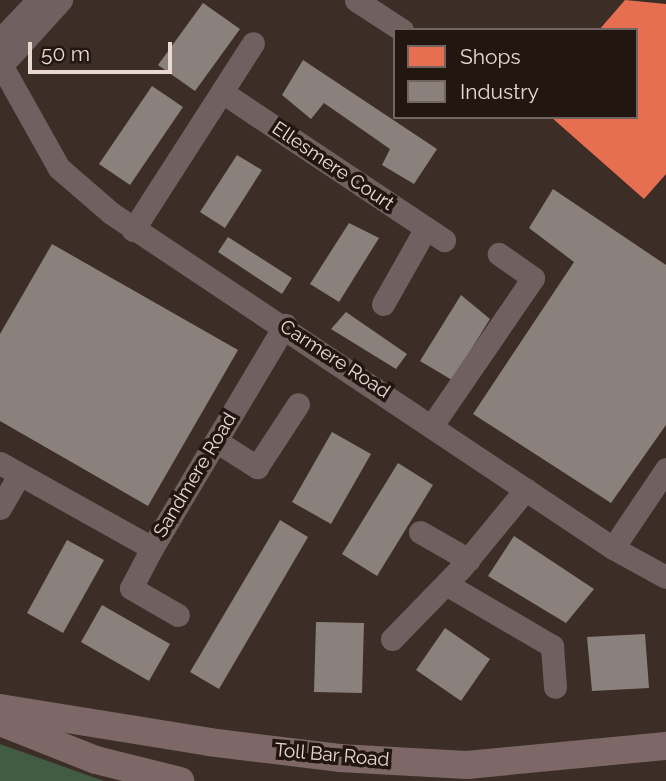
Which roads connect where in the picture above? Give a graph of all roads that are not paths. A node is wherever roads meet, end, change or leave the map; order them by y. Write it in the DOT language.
graph roads {
  1 [pos="38,0"];
  2 [pos="61,0"];
  3 [pos="356,0"];
  4 [pos="399,28"];
  5 [pos="0,40"];
  6 [pos="253,43"];
  7 [pos="1,65"];
  8 [pos="0,92"];
  9 [pos="222,92"];
  10 [pos="28,116"];
  11 [pos="133,230"];
  12 [pos="499,254"];
  13 [pos="383,304"];
  14 [pos="285,325"];
  15 [pos="298,404"];
  16 [pos="433,424"];
  17 [pos="216,441"];
  18 [pos="10,468"];
  19 [pos="666,469"];
  20 [pos="526,489"];
  21 [pos="0,508"];
  22 [pos="420,532"];
  23 [pos="152,548"];
  24 [pos="613,548"];
  25 [pos="469,560"];
  26 [pos="666,577"];
  27 [pos="446,584"];
  28 [pos="178,615"];
  29 [pos="392,639"];
  30 [pos="555,687"];
  31 [pos="0,708"];
  32 [pos="0,722"];
  33 [pos="666,746"];
  34 [pos="474,773"];
  35 [pos="180,781"];
  1 -- 5 [label="street"];
  2 -- 7 [label="street"];
  3 -- 4 [label="street"];
  6 -- 9 [label="street"];
  7 -- 10 [label="street, Carmere Road"];
  8 -- 10 [label="street, Carmere Road"];
  9 -- 11 [label="street"];
  9 -- 13 [label="street, Ellesmere Court"];
  10 -- 11 [label="street, Carmere Road"];
  11 -- 14 [label="street, Carmere Road"];
  12 -- 16 [label="street"];
  14 -- 16 [label="street, Carmere Road"];
  14 -- 17 [label="street, Sandmere Road"];
  15 -- 17 [label="street"];
  16 -- 20 [label="street, Carmere Road"];
  17 -- 23 [label="street, Sandmere Road"];
  18 -- 21 [label="street"];
  18 -- 23 [label="street, Sandmere Road"];
  19 -- 24 [label="street"];
  20 -- 24 [label="street, Carmere Road"];
  20 -- 25 [label="street"];
  22 -- 25 [label="street"];
  23 -- 28 [label="street"];
  24 -- 26 [label="street, Carmere Road"];
  25 -- 27 [label="street"];
  27 -- 29 [label="street"];
  27 -- 30 [label="street"];
  31 -- 34 [label="main road, Toll Bar Road"];
  32 -- 35 [label="main road"];
  33 -- 34 [label="main road, Toll Bar Road"];
}
